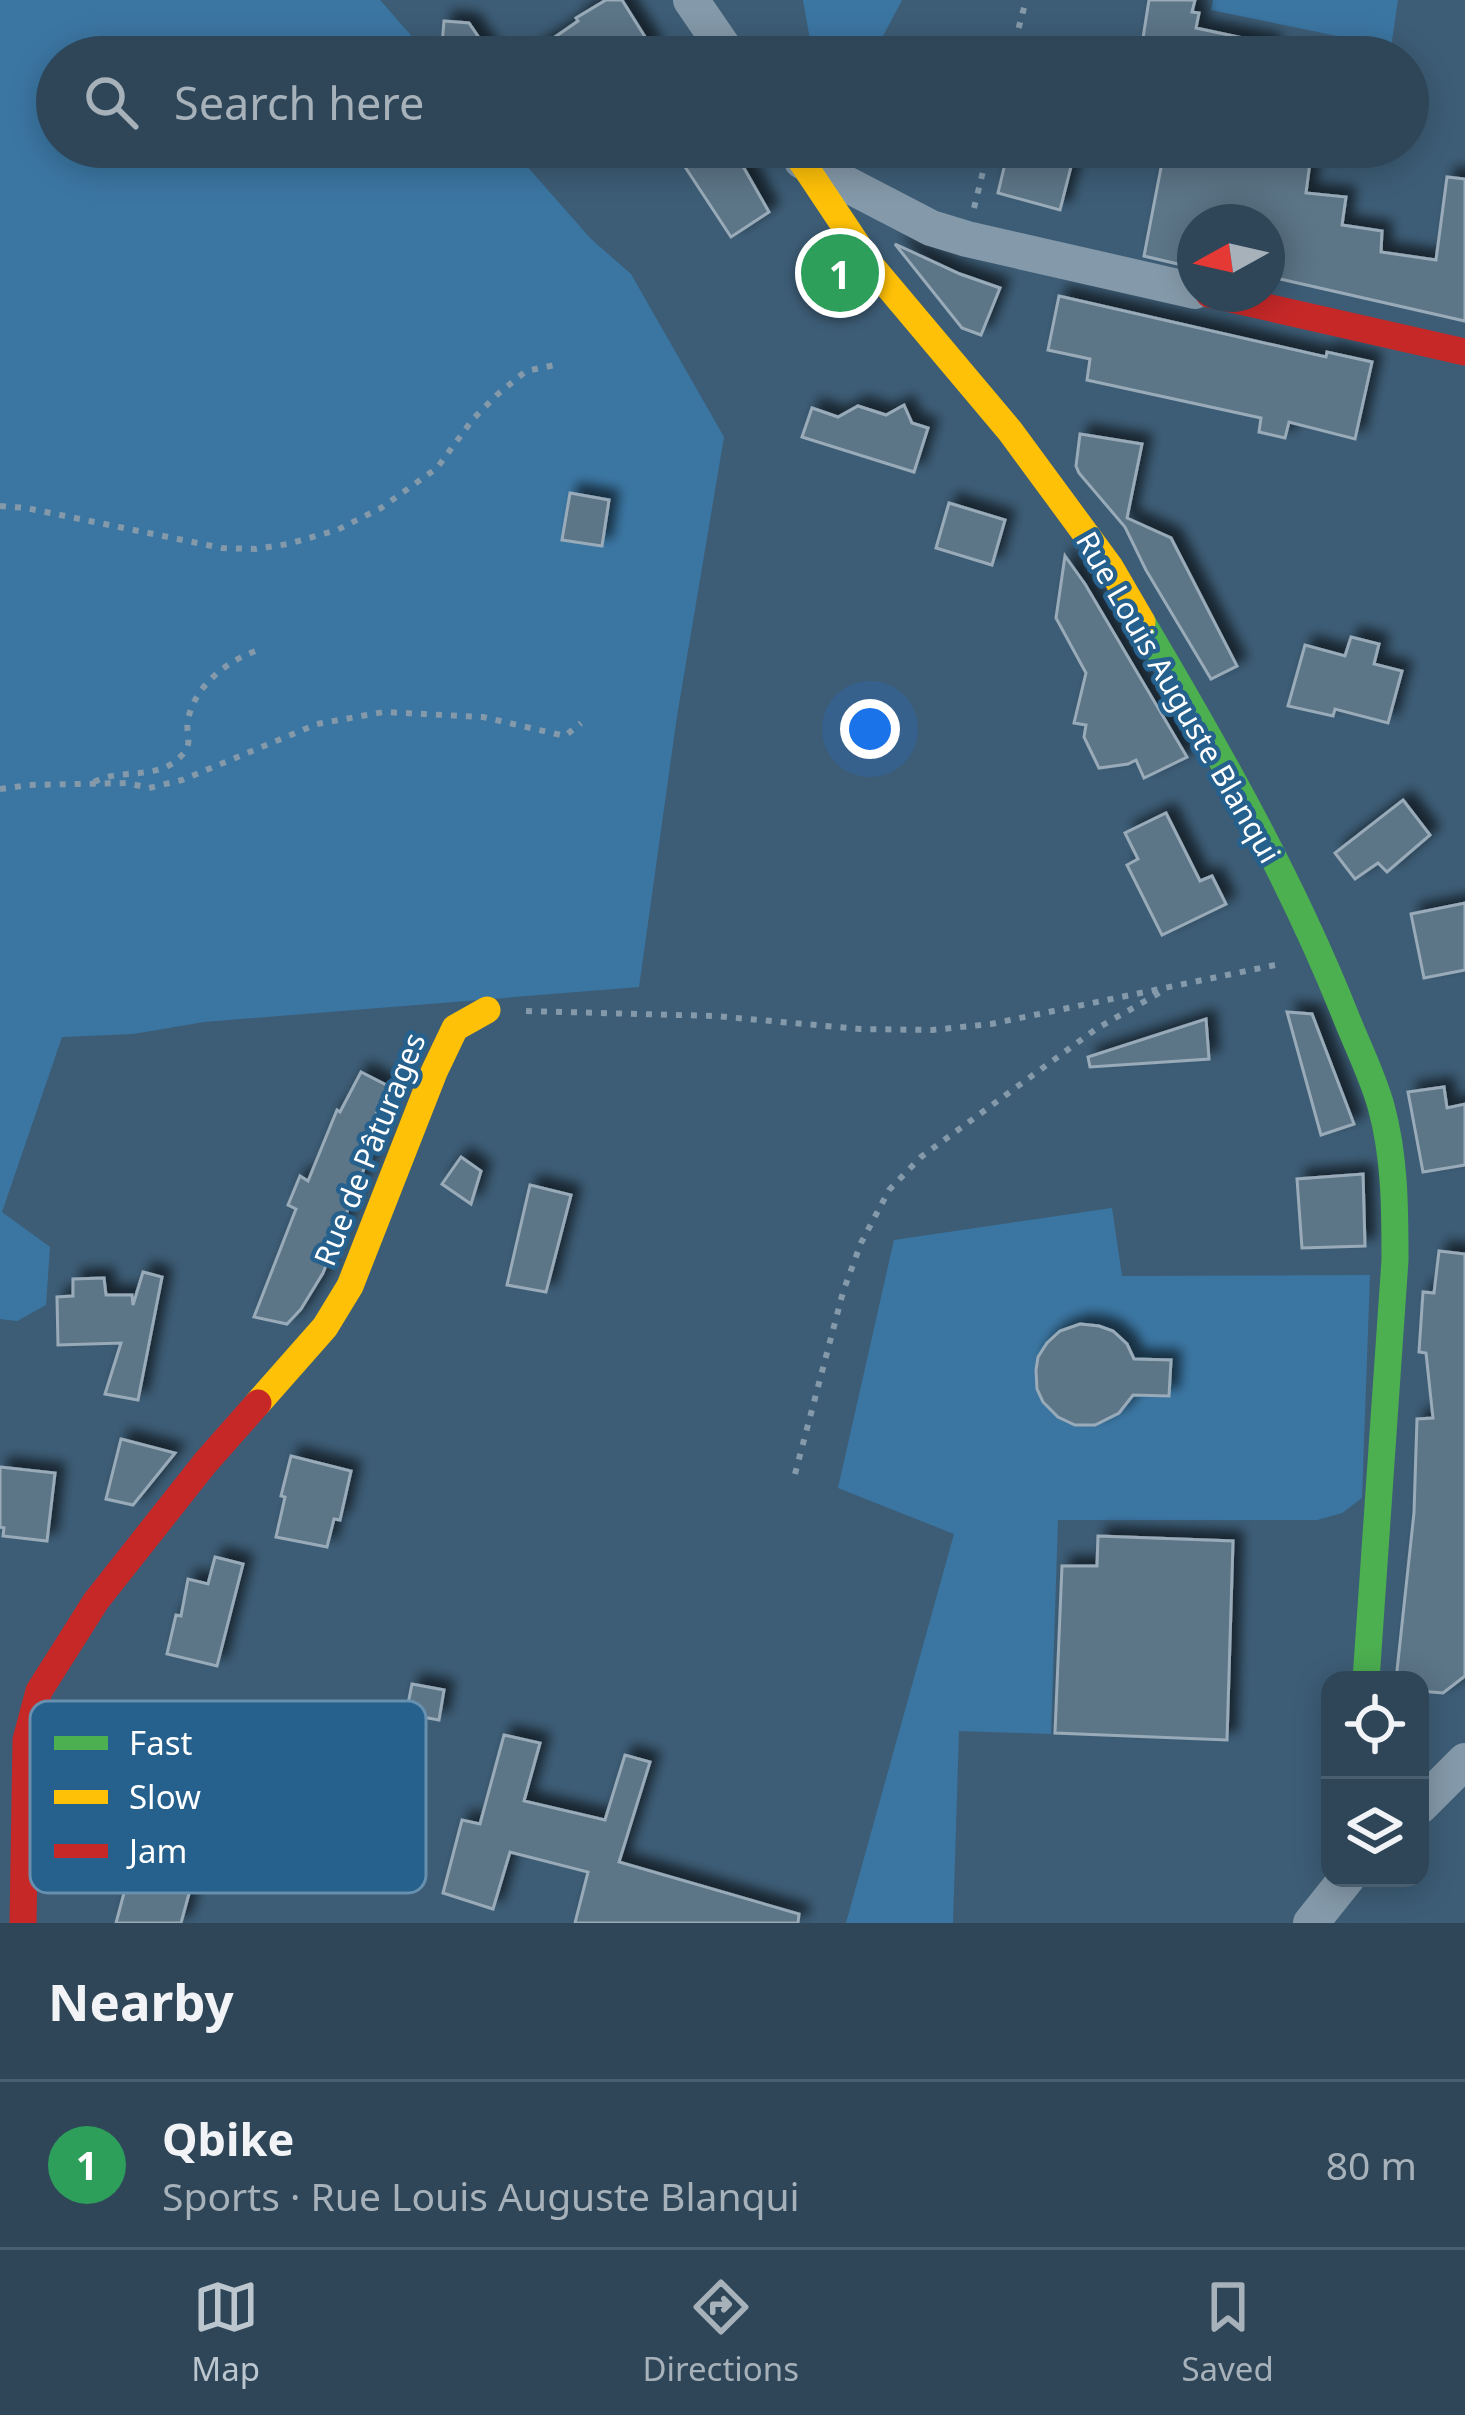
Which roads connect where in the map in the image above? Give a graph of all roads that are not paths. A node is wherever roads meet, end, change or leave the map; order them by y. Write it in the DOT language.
graph roads {
  1 [pos="691,0"];
  2 [pos="716,36"];
  3 [pos="805,168"];
  4 [pos="822,168"];
  5 [pos="1177,287"];
  6 [pos="1285,311"];
  7 [pos="1465,352"];
  8 [pos="487,1010"];
  9 [pos="1367,1671"];
  10 [pos="36,1701"];
  11 [pos="30,1725"];
  12 [pos="1465,1761"];
  13 [pos="1429,1797"];
  14 [pos="1339,1887"];
  15 [pos="23,1923"];
  16 [pos="1311,1923"];
  1 -- 2 [label="street"];
  3 -- 9 [label="street, Rue Louis Auguste Blanqui"];
  4 -- 5 [label="street"];
  6 -- 7 [label="street"];
  8 -- 10 [label="street, Rue de Pâturages"];
  11 -- 15 [label="street, Rue de Pâturages"];
  12 -- 13 [label="street"];
  14 -- 16 [label="street"];
}
